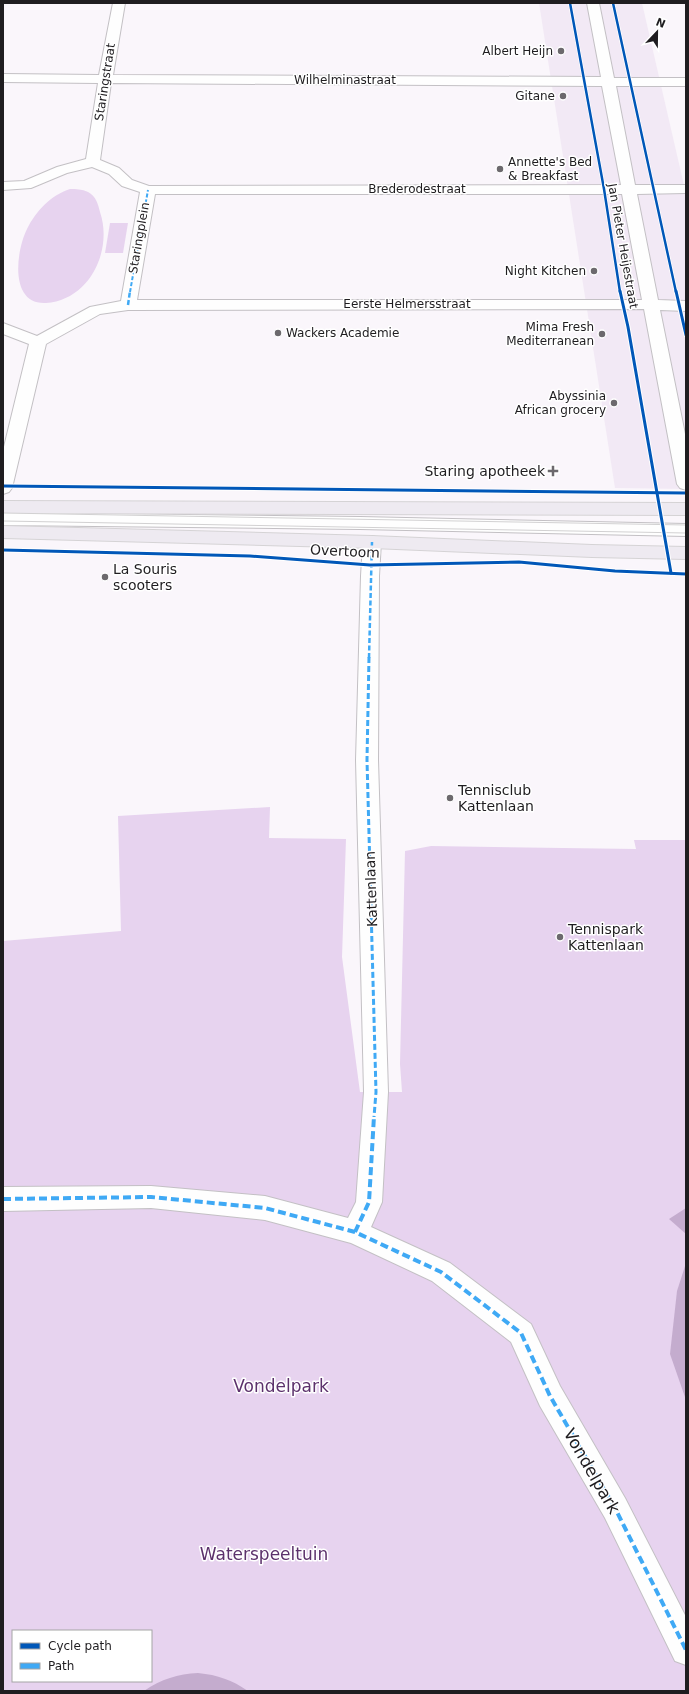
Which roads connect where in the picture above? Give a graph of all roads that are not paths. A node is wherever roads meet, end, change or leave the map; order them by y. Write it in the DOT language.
graph roads {
  1 [pos="119,3"];
  2 [pos="593,3"];
  3 [pos="3,78"];
  4 [pos="104,78"];
  5 [pos="609,82"];
  6 [pos="686,82"];
  7 [pos="93,162"];
  8 [pos="3,186"];
  9 [pos="629,188"];
  10 [pos="686,189"];
  11 [pos="148,190"];
  12 [pos="128,305"];
  13 [pos="651,305"];
  14 [pos="686,306"];
  15 [pos="3,328"];
  16 [pos="38,342"];
  17 [pos="686,484"];
  18 [pos="3,488"];
  19 [pos="3,507"];
  20 [pos="686,509"];
  21 [pos="3,519"];
  22 [pos="686,530"];
  23 [pos="3,532"];
  24 [pos="372,542"];
  25 [pos="686,553"];
  26 [pos="3,1199"];
  27 [pos="355,1232"];
  28 [pos="686,1650"];
  1 -- 4 [label="street, Staringstraat"];
  2 -- 5 [label="street, Jan Pieter Heijestraat"];
  3 -- 4 [label="street, Wilhelminastraat"];
  4 -- 5 [label="street, Wilhelminastraat"];
  4 -- 7 [label="street, Staringstraat"];
  5 -- 6 [label="street, Wilhelminastraat"];
  5 -- 9 [label="street, Jan Pieter Heijestraat"];
  7 -- 8 [label="street"];
  7 -- 11 [label="street, Staringplein"];
  9 -- 10 [label="street, Brederodestraat"];
  9 -- 11 [label="street, Brederodestraat"];
  9 -- 13 [label="street, Jan Pieter Heijestraat"];
  11 -- 12 [label="street, Staringplein"];
  12 -- 13 [label="street, Eerste Helmersstraat"];
  12 -- 16 [label="street"];
  13 -- 14 [label="street, Eerste Helmersstraat"];
  13 -- 17 [label="street, Jan Pieter Heijestraat"];
  15 -- 16 [label="street"];
  16 -- 18 [label="street"];
  19 -- 20 [label="main road"];
  21 -- 22 [label="street, Overtoom"];
  23 -- 24 [label="main road, Overtoom"];
  24 -- 25 [label="main road, Overtoom"];
  24 -- 27 [label="street, Kattenlaan"];
  26 -- 27 [label="street, Vondelpark"];
  27 -- 28 [label="street, Vondelpark"];
}
